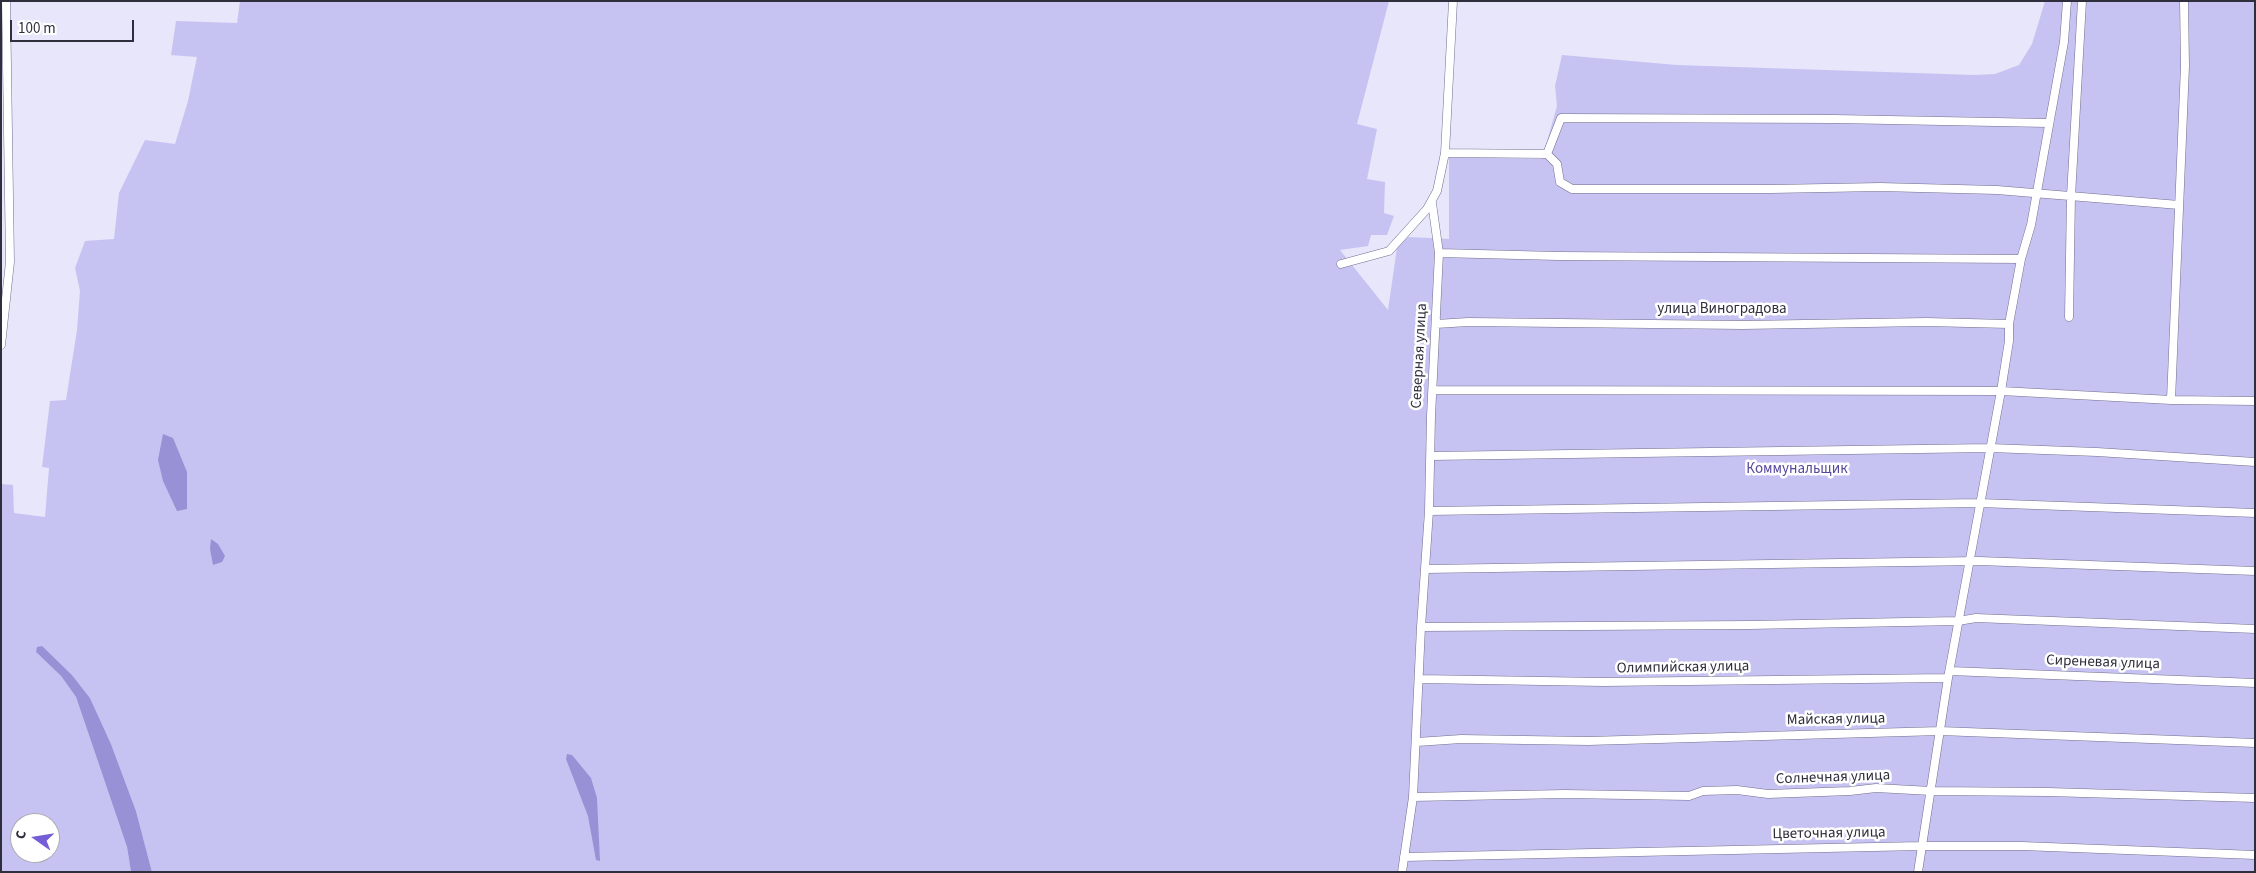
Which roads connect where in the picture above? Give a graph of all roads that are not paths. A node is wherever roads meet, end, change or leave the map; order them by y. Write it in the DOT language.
graph roads {
  1 [pos="6,1"];
  2 [pos="1453,1"];
  3 [pos="2067,1"];
  4 [pos="2082,1"];
  5 [pos="2184,1"];
  6 [pos="2048,123"];
  7 [pos="1445,152"];
  8 [pos="1547,154"];
  9 [pos="2036,193"];
  10 [pos="2071,196"];
  11 [pos="1432,203"];
  12 [pos="2179,205"];
  13 [pos="5,241"];
  14 [pos="1439,253"];
  15 [pos="2021,259"];
  16 [pos="1341,264"];
  17 [pos="2069,317"];
  18 [pos="1436,324"];
  19 [pos="2009,324"];
  20 [pos="1,345"];
  21 [pos="1433,390"];
  22 [pos="2001,391"];
  23 [pos="2171,400"];
  24 [pos="2255,401"];
  25 [pos="1990,448"];
  26 [pos="1431,456"];
  27 [pos="2255,462"];
  28 [pos="1979,503"];
  29 [pos="1429,512"];
  30 [pos="2255,514"];
  31 [pos="1969,563"];
  32 [pos="1425,569"];
  33 [pos="2255,571"];
  34 [pos="1958,621"];
  35 [pos="1421,627"];
  36 [pos="2255,629"];
  37 [pos="1949,675"];
  38 [pos="1419,679"];
  39 [pos="2255,683"];
  40 [pos="1940,731"];
  41 [pos="1417,742"];
  42 [pos="2255,743"];
  43 [pos="1931,791"];
  44 [pos="1413,797"];
  45 [pos="2255,798"];
  46 [pos="1921,846"];
  47 [pos="2255,855"];
  48 [pos="1404,857"];
  49 [pos="1402,872"];
  50 [pos="1918,872"];
  1 -- 13 [label="street"];
  2 -- 7 [label="street"];
  3 -- 6 [label="street"];
  4 -- 10 [label="street"];
  5 -- 12 [label="street"];
  6 -- 8 [label="street"];
  6 -- 9 [label="street"];
  7 -- 8 [label="street"];
  7 -- 11 [label="street"];
  8 -- 9 [label="street"];
  9 -- 10 [label="street"];
  9 -- 15 [label="street"];
  10 -- 12 [label="street"];
  10 -- 17 [label="street"];
  11 -- 14 [label="street, Северная улица"];
  11 -- 16 [label="street"];
  12 -- 23 [label="street"];
  13 -- 20 [label="street"];
  14 -- 15 [label="street"];
  14 -- 18 [label="street, Северная улица"];
  15 -- 19 [label="street"];
  18 -- 19 [label="street, улица Виноградова"];
  18 -- 21 [label="street, Северная улица"];
  19 -- 22 [label="street"];
  21 -- 22 [label="street"];
  21 -- 26 [label="street, Северная улица"];
  22 -- 23 [label="street"];
  22 -- 25 [label="street"];
  23 -- 24 [label="street"];
  25 -- 26 [label="street"];
  25 -- 27 [label="street"];
  25 -- 28 [label="street"];
  26 -- 29 [label="street, Северная улица"];
  28 -- 29 [label="street"];
  28 -- 30 [label="street"];
  28 -- 31 [label="street"];
  29 -- 32 [label="street, Северная улица"];
  31 -- 32 [label="street"];
  31 -- 33 [label="street"];
  31 -- 34 [label="street"];
  32 -- 35 [label="street, Северная улица"];
  34 -- 35 [label="street"];
  34 -- 36 [label="street"];
  34 -- 37 [label="street"];
  35 -- 38 [label="street, Северная улица"];
  37 -- 38 [label="street, Олимпийская улица"];
  37 -- 39 [label="street, Сиреневая улица"];
  37 -- 40 [label="street"];
  38 -- 41 [label="street, Северная улица"];
  40 -- 41 [label="street, Майская улица"];
  40 -- 42 [label="street, Майская улица"];
  40 -- 43 [label="street"];
  41 -- 44 [label="street, Северная улица"];
  43 -- 44 [label="street, Солнечная улица"];
  43 -- 45 [label="street, Солнечная улица"];
  43 -- 46 [label="street"];
  44 -- 48 [label="street, Северная улица"];
  46 -- 47 [label="street, Цветочная улица"];
  46 -- 48 [label="street, Цветочная улица"];
  46 -- 50 [label="street"];
  48 -- 49 [label="street, Северная улица"];
}
